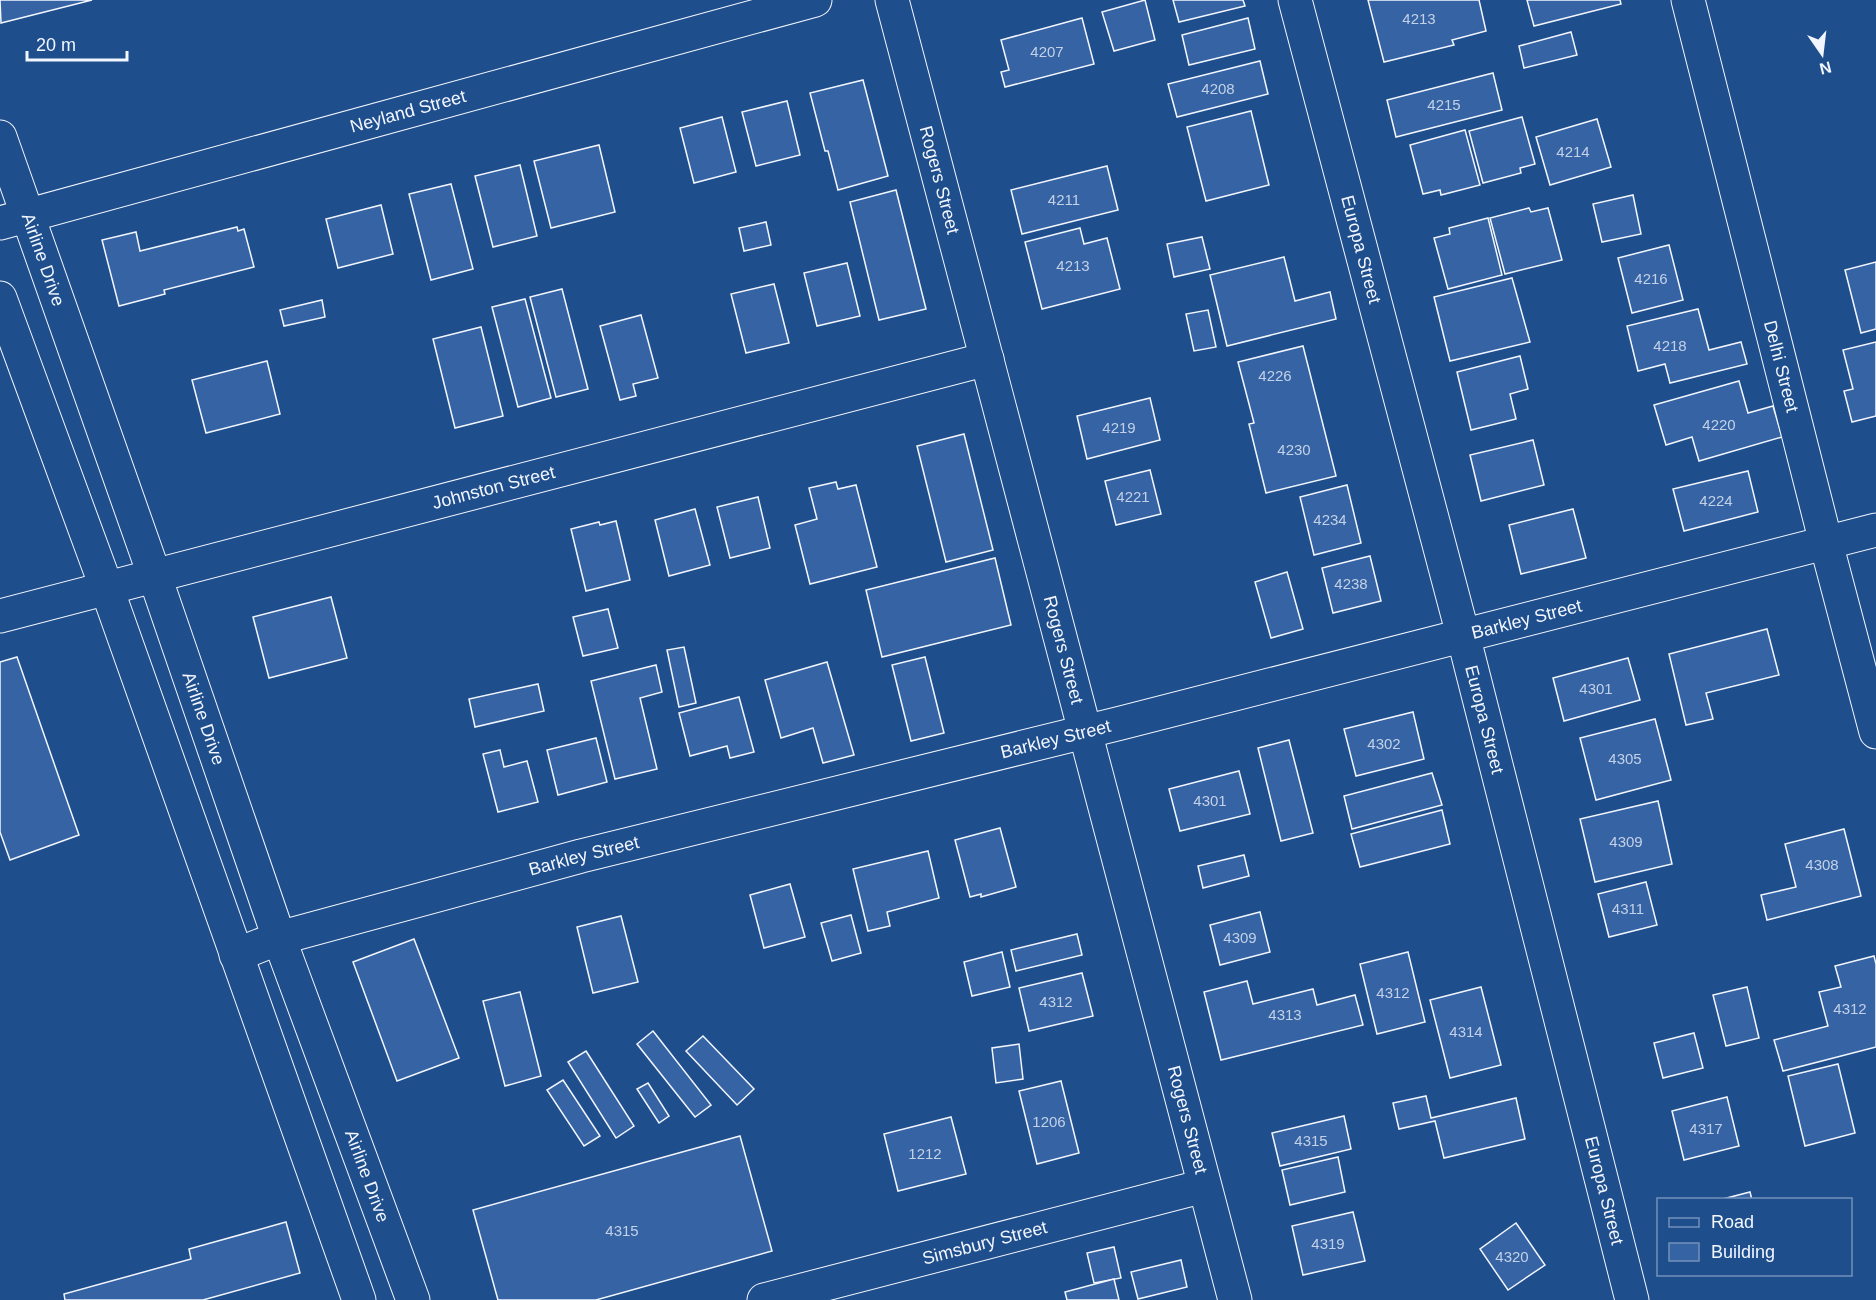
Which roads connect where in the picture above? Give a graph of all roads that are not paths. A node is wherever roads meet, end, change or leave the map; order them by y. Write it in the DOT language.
graph roads {
  1 [pos="815,0"];
  2 [pos="892,0"];
  3 [pos="1295,0"];
  4 [pos="1688,0"];
  5 [pos="0,137"];
  6 [pos="14,220"];
  7 [pos="0,298"];
  8 [pos="987,359"];
  9 [pos="1876,530"];
  10 [pos="1826,543"];
  11 [pos="155,577"];
  12 [pos="107,589"];
  13 [pos="0,616"];
  14 [pos="1463,635"];
  15 [pos="1086,732"];
  16 [pos="1876,732"];
  17 [pos="279,938"];
  18 [pos="236,955"];
  19 [pos="1204,1186"];
  20 [pos="359,1300"];
  21 [pos="413,1300"];
  22 [pos="764,1300"];
  23 [pos="1235,1300"];
  24 [pos="1632,1300"];
  1 -- 6 [label="street, Neyland Street"];
  2 -- 8 [label="street, Rogers Street"];
  3 -- 14 [label="street, Europa Street"];
  4 -- 10 [label="street, Delhi Street"];
  5 -- 6 [label="street, Airline Drive"];
  6 -- 11 [label="street, Airline Drive"];
  7 -- 12 [label="street"];
  8 -- 11 [label="street, Johnston Street"];
  8 -- 15 [label="street, Rogers Street"];
  9 -- 10 [label="street, Barkley Street"];
  10 -- 14 [label="street, Barkley Street"];
  10 -- 16 [label="street, Delhi Street"];
  11 -- 12 [label="street, Johnston Street"];
  11 -- 17 [label="street, Airline Drive"];
  12 -- 13 [label="street, Johnston Street"];
  12 -- 18 [label="street"];
  14 -- 15 [label="street, Barkley Street"];
  14 -- 24 [label="street, Europa Street"];
  15 -- 17 [label="street, Barkley Street"];
  15 -- 19 [label="street, Rogers Street"];
  17 -- 18 [label="street, Barkley Street"];
  17 -- 21 [label="street, Airline Drive"];
  18 -- 20 [label="street"];
  19 -- 22 [label="street, Simsbury Street"];
  19 -- 23 [label="street, Rogers Street"];
}
